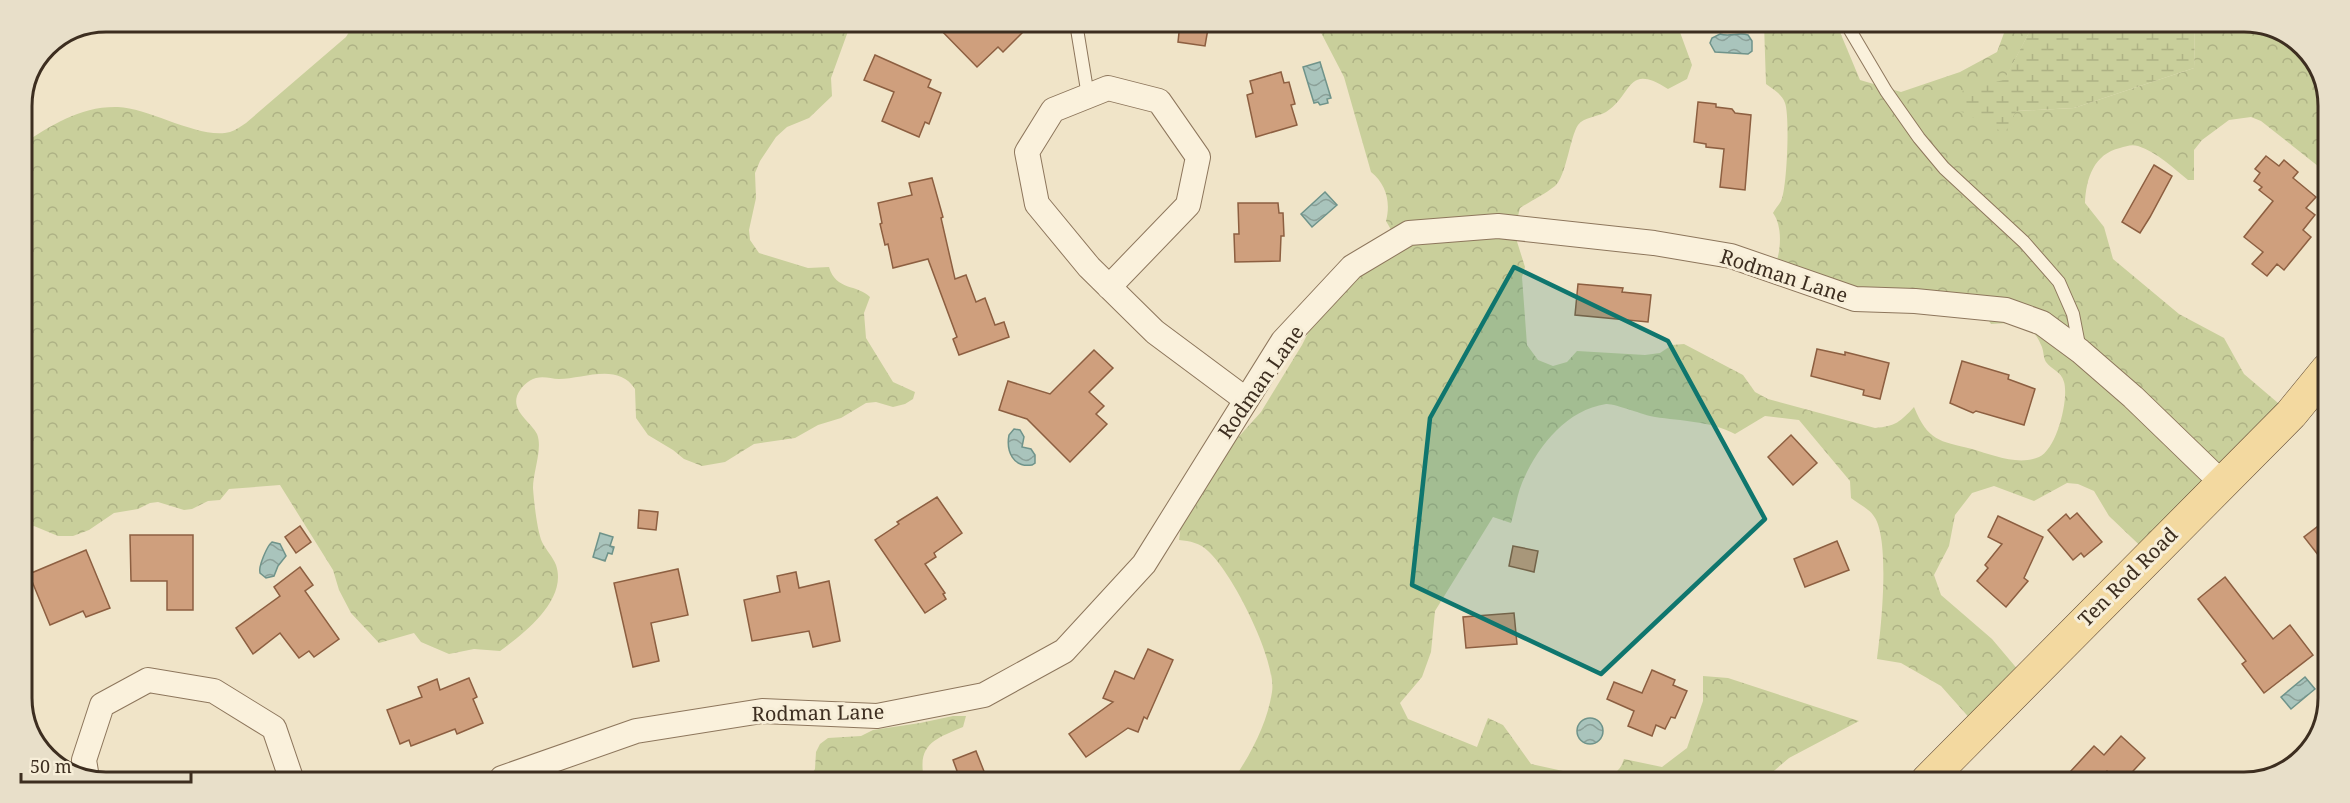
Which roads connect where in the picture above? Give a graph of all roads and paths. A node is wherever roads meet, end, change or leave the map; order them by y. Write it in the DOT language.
graph roads {
  1 [pos="1077,32"];
  2 [pos="1852,32"];
  3 [pos="1088,96"];
  4 [pos="1109,287"];
  5 [pos="2080,351"];
  6 [pos="2318,381"];
  7 [pos="1245,399"];
  8 [pos="2222,483"];
  9 [pos="85,769"];
  10 [pos="289,772"];
  11 [pos="519,772"];
  12 [pos="1936,772"];
  1 -- 3 [label="lane"];
  2 -- 5 [label="lane"];
  3 -- 4 [label="street"];
  3 -- 4 [label="street"];
  4 -- 7 [label="street"];
  5 -- 7 [label="street, Rodman Lane"];
  5 -- 8 [label="street, Rodman Lane"];
  6 -- 8 [label="main road, Ten Rod Road"];
  7 -- 11 [label="street, Rodman Lane"];
  8 -- 12 [label="main road, Ten Rod Road"];
  9 -- 10 [label="street"];
}
